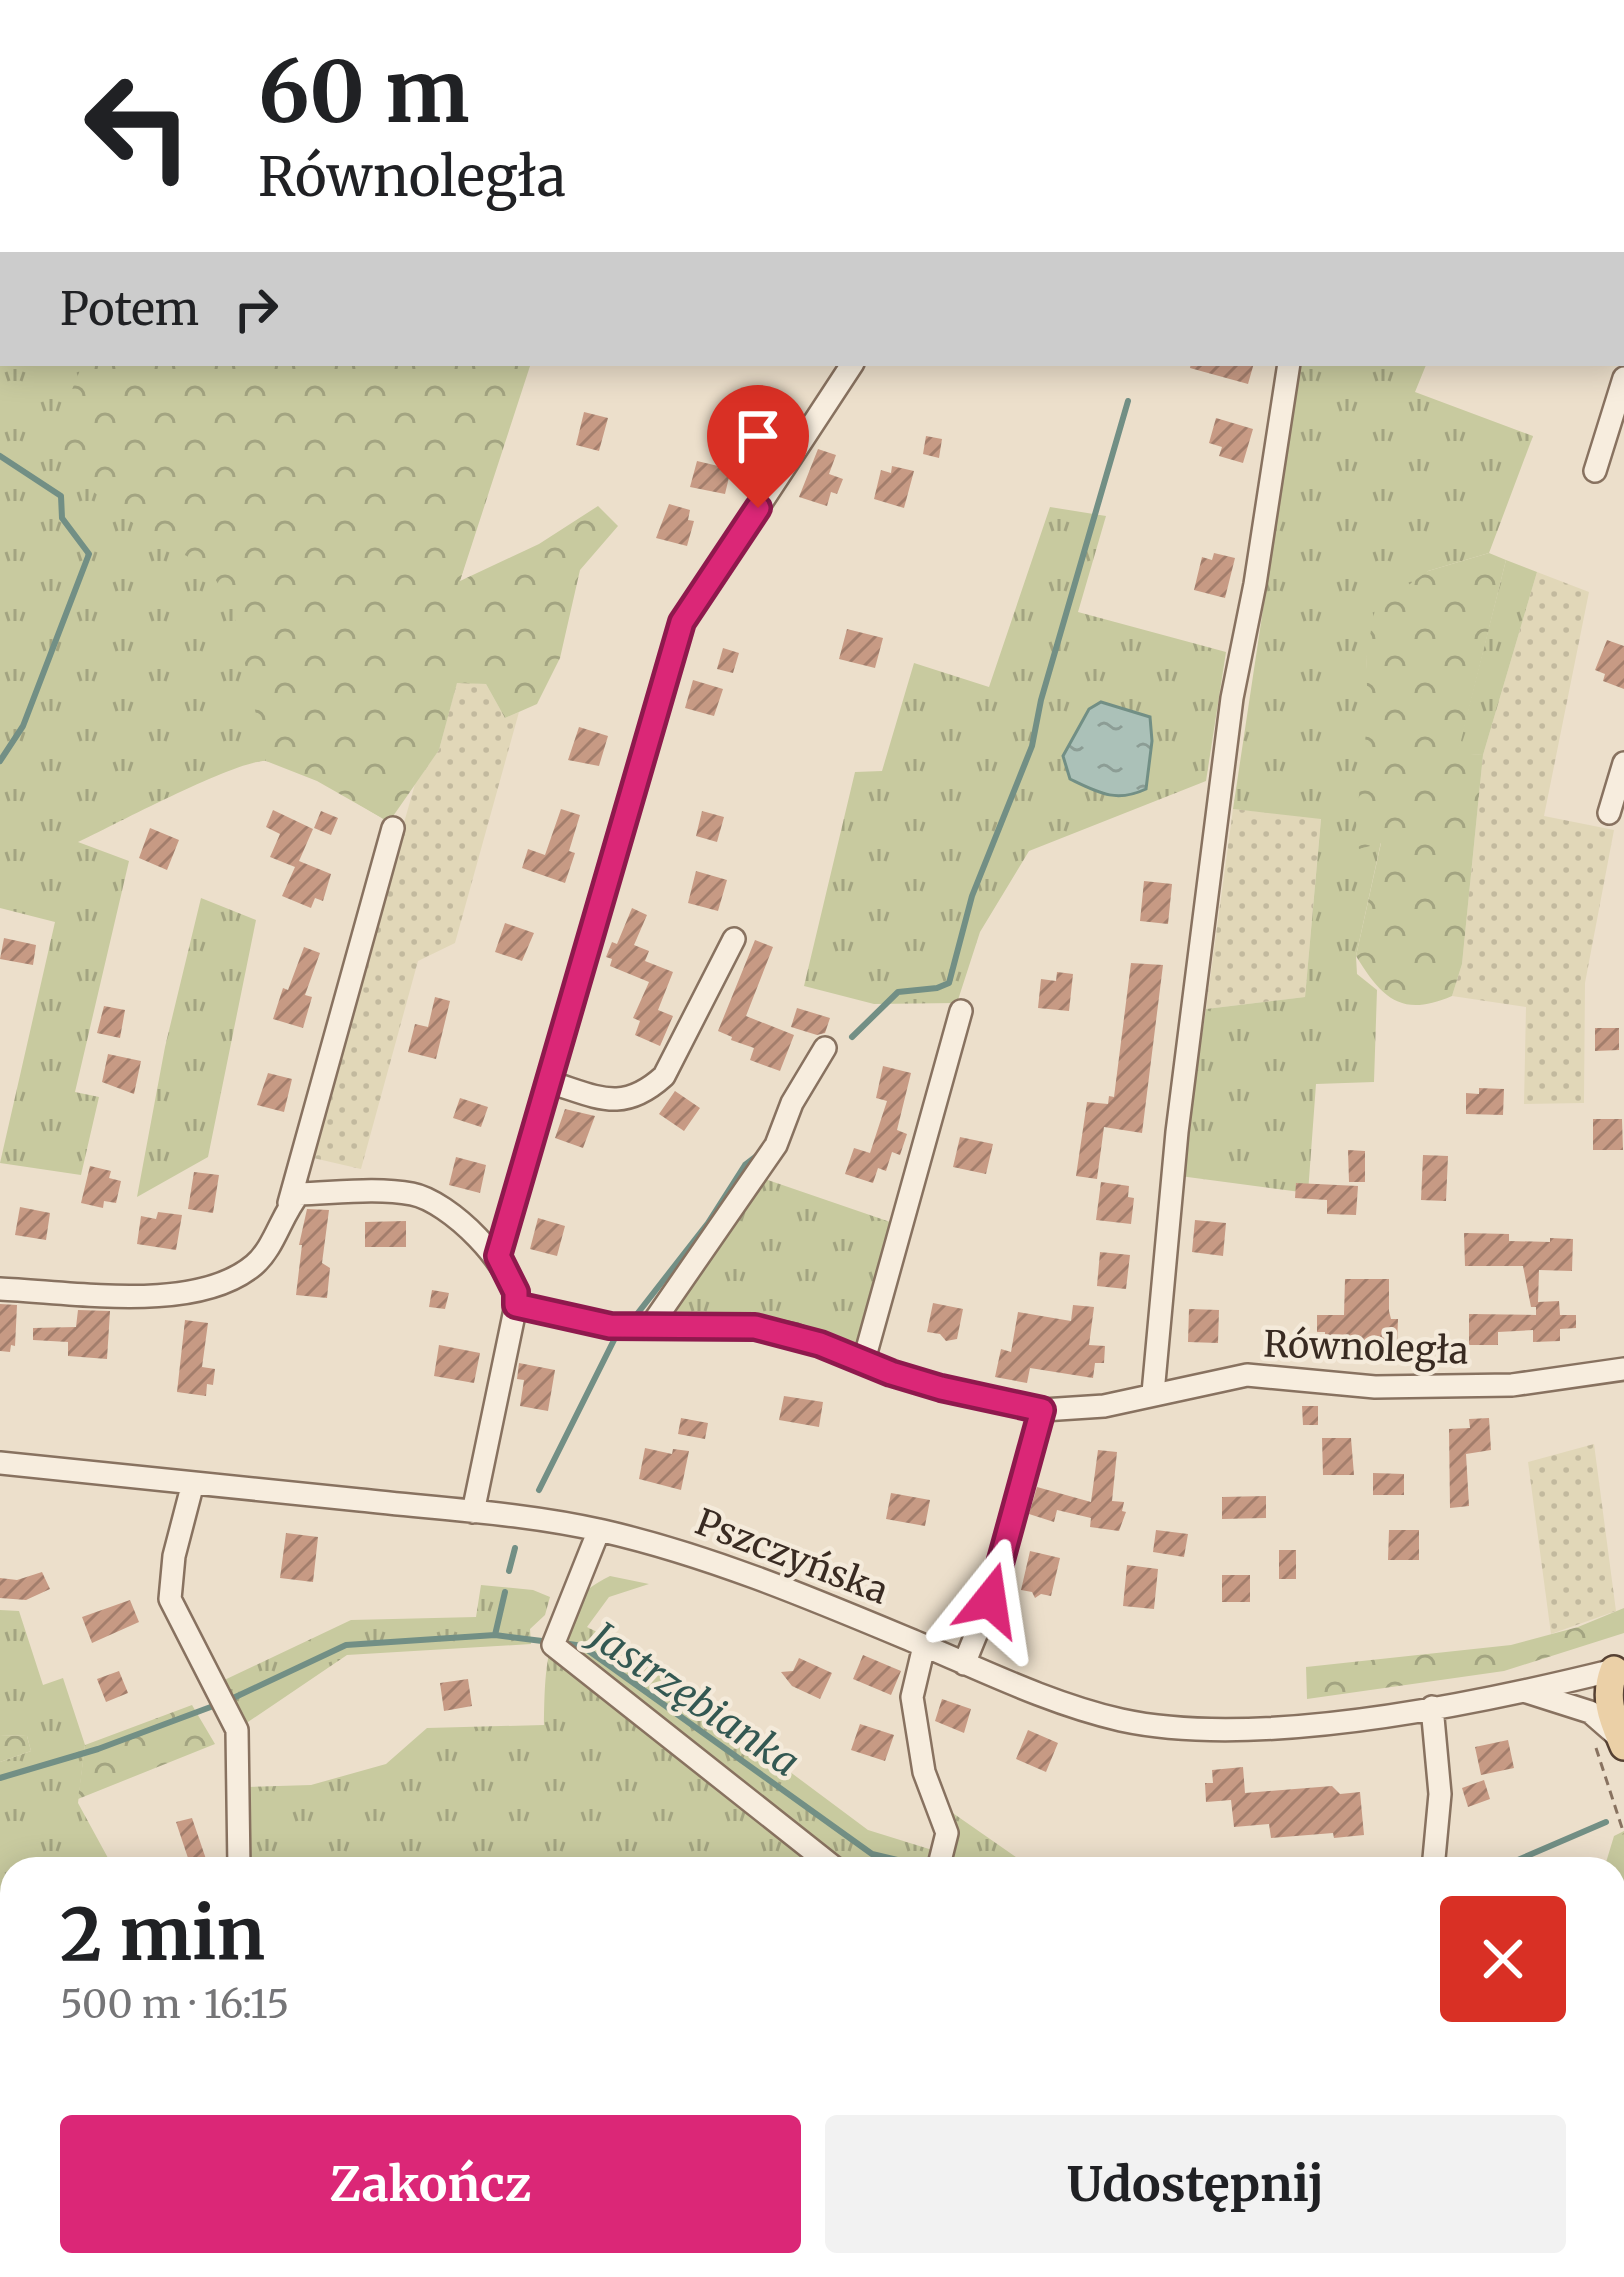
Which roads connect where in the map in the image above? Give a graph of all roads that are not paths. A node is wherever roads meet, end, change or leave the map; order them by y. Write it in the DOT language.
graph roads {
  1 [pos="851,366"];
  2 [pos="1289,366"];
  3 [pos="1624,378"];
  4 [pos="1595,470"];
  5 [pos="1624,764"];
  6 [pos="1610,813"];
  7 [pos="393,828"];
  8 [pos="734,939"];
  9 [pos="962,1011"];
  10 [pos="825,1048"];
  11 [pos="549,1082"];
  12 [pos="288,1207"];
  13 [pos="498,1256"];
  14 [pos="0,1289"];
  15 [pos="516,1305"];
  16 [pos="650,1327"];
  17 [pos="864,1360"];
  18 [pos="1624,1369"];
  19 [pos="1153,1394"];
  20 [pos="1042,1410"];
  21 [pos="0,1463"];
  22 [pos="193,1484"];
  23 [pos="473,1512"];
  24 [pos="599,1530"];
  25 [pos="924,1646"];
  26 [pos="964,1664"];
  27 [pos="1621,1669"];
  28 [pos="1521,1690"];
  29 [pos="1432,1707"];
  30 [pos="1619,1738"];
  31 [pos="239,1857"];
  32 [pos="822,1857"];
  33 [pos="941,1857"];
  34 [pos="1434,1857"];
  1 -- 11 [label="street"];
  2 -- 19 [label="street"];
  3 -- 4 [label="street"];
  5 -- 6 [label="street"];
  7 -- 12 [label="street"];
  8 -- 11 [label="street"];
  9 -- 17 [label="street"];
  10 -- 16 [label="street"];
  11 -- 13 [label="street"];
  12 -- 13 [label="street"];
  12 -- 14 [label="street"];
  13 -- 15 [label="street"];
  15 -- 16 [label="street, Równoległa"];
  15 -- 23 [label="street"];
  16 -- 17 [label="street, Równoległa"];
  17 -- 20 [label="street, Równoległa"];
  18 -- 19 [label="street, Równoległa"];
  19 -- 20 [label="street, Równoległa"];
  20 -- 26 [label="street"];
  21 -- 22 [label="street, Pszczyńska"];
  22 -- 23 [label="street, Pszczyńska"];
  22 -- 31 [label="street"];
  23 -- 24 [label="street, Pszczyńska"];
  24 -- 25 [label="street, Pszczyńska"];
  24 -- 32 [label="street"];
  25 -- 26 [label="street, Pszczyńska"];
  25 -- 33 [label="street"];
  26 -- 29 [label="street, Pszczyńska"];
  27 -- 28 [label="street, Pszczyńska"];
  27 -- 30 [label="main road"];
  28 -- 29 [label="street, Pszczyńska"];
  28 -- 30 [label="street"];
  29 -- 34 [label="street"];
}
